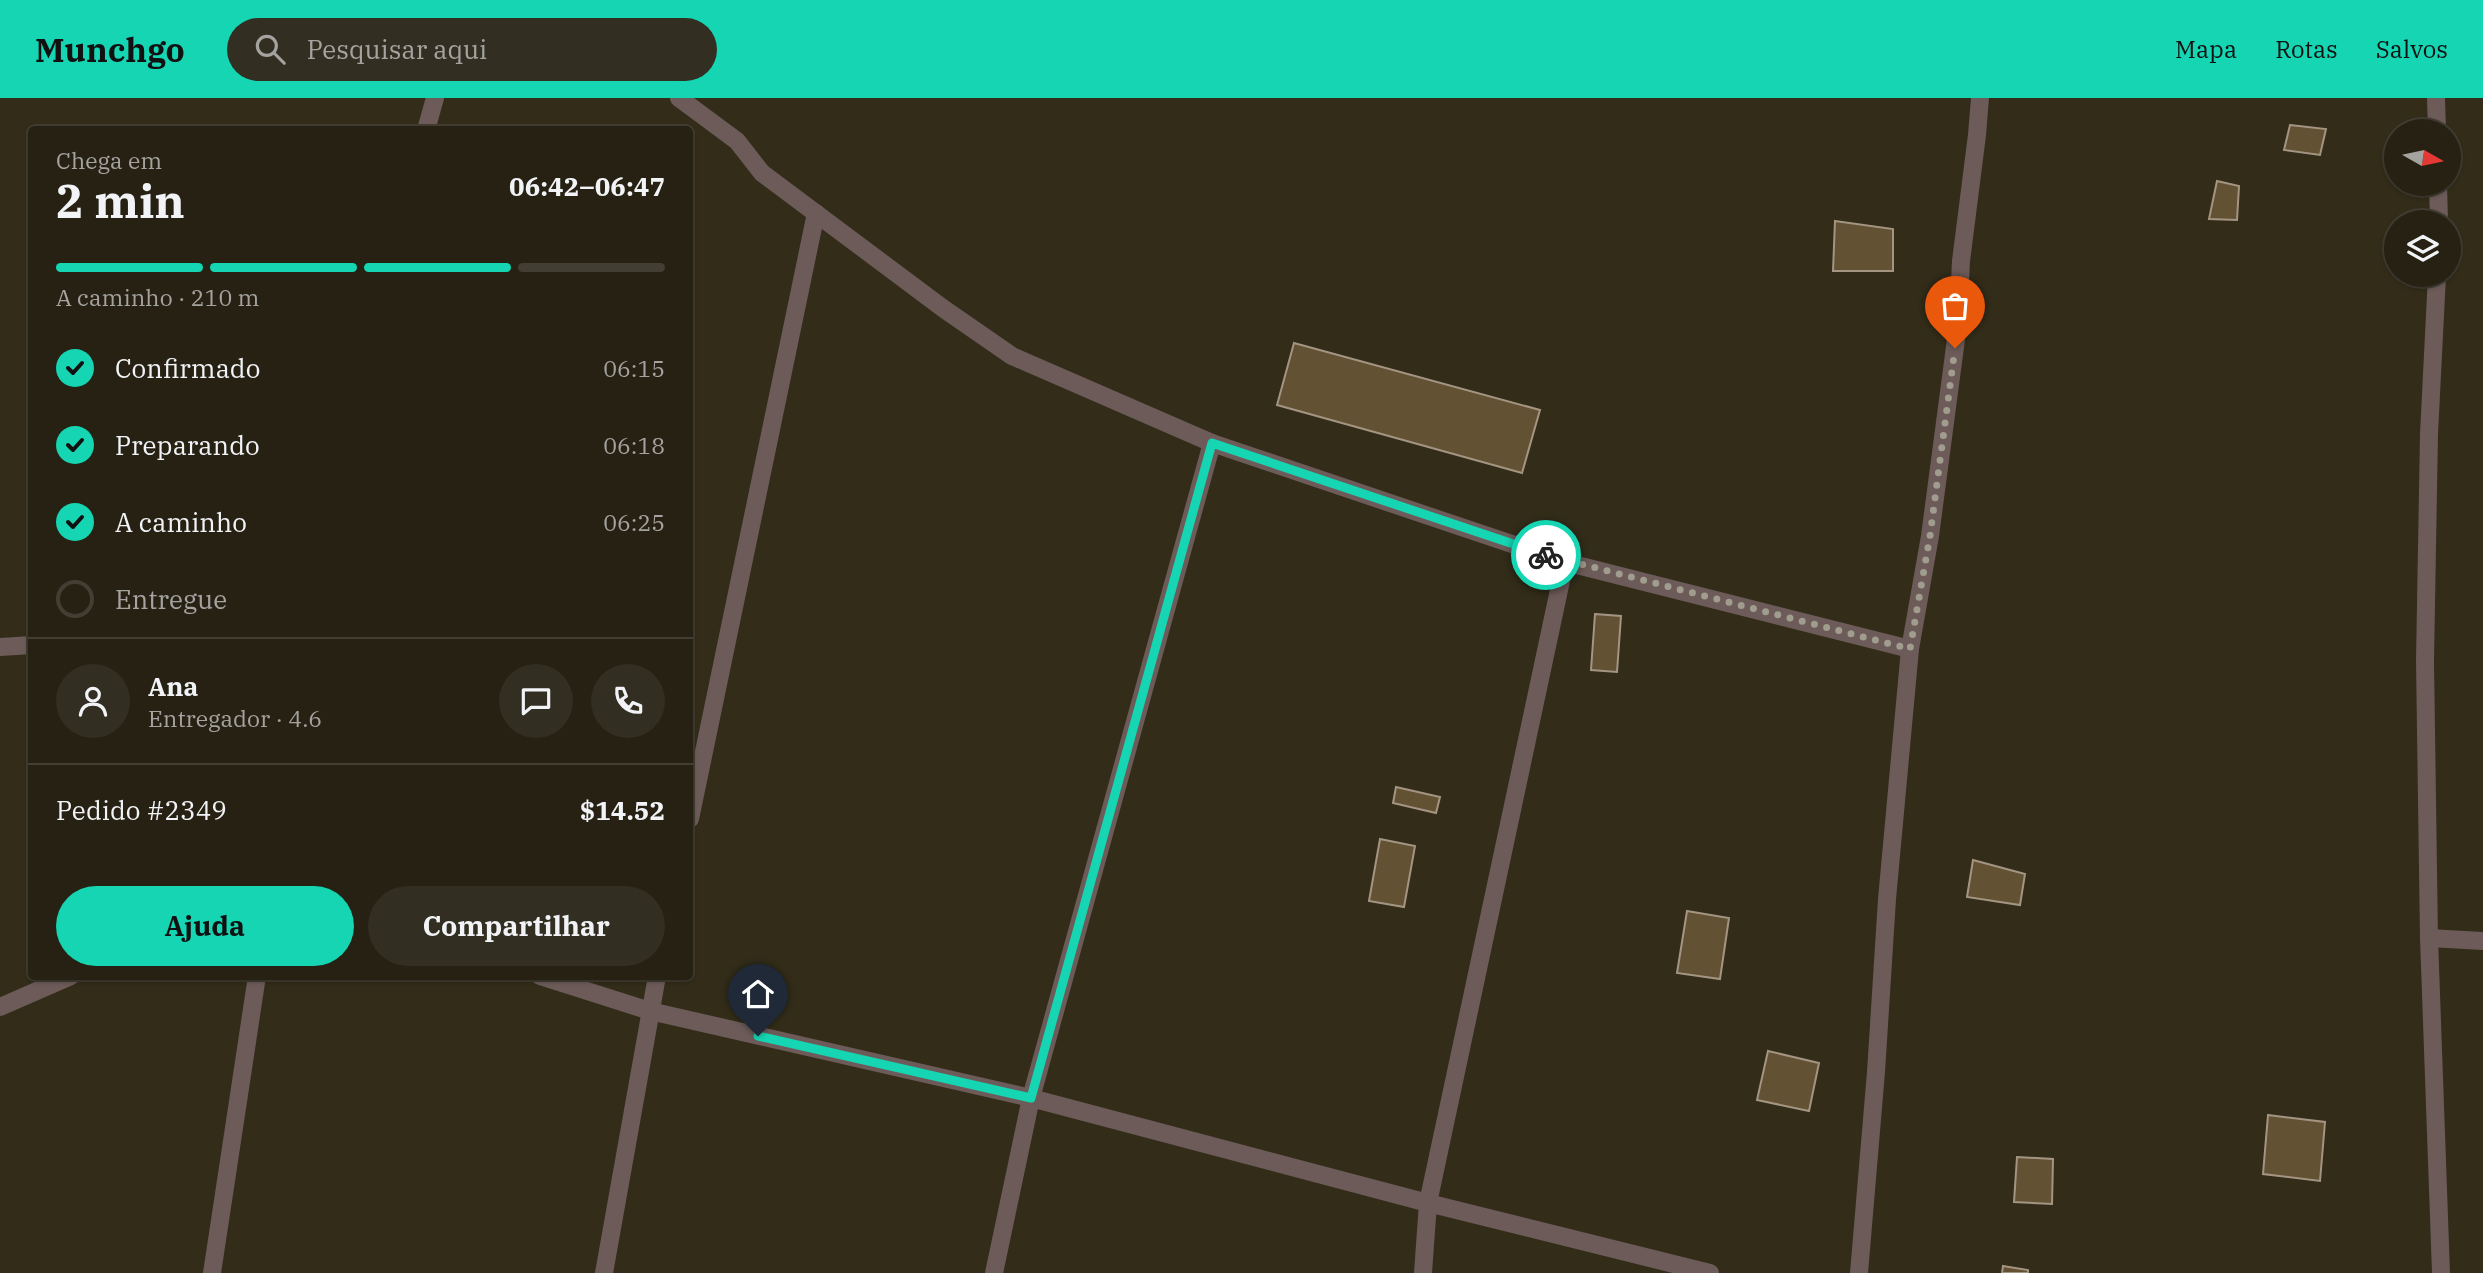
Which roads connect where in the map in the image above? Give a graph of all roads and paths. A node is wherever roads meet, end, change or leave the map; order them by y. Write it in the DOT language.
graph roads {
  1 [pos="435,98"];
  2 [pos="679,98"];
  3 [pos="1980,98"];
  4 [pos="2436,98"];
  5 [pos="2437,119"];
  6 [pos="427,126"];
  7 [pos="816,213"];
  8 [pos="2436,287"];
  9 [pos="1212,443"];
  10 [pos="1565,562"];
  11 [pos="28,645"];
  12 [pos="0,647"];
  13 [pos="1910,649"];
  14 [pos="693,805"];
  15 [pos="2428,938"];
  16 [pos="2483,942"];
  17 [pos="62,980"];
  18 [pos="256,980"];
  19 [pos="552,980"];
  20 [pos="656,980"];
  21 [pos="0,1007"];
  22 [pos="649,1011"];
  23 [pos="1031,1098"];
  24 [pos="1429,1203"];
  25 [pos="212,1273"];
  26 [pos="604,1273"];
  27 [pos="994,1273"];
  28 [pos="1423,1273"];
  29 [pos="1710,1273"];
  30 [pos="1858,1273"];
  31 [pos="2441,1273"];
  1 -- 6 [label="street"];
  2 -- 7 [label="street"];
  3 -- 13 [label="street"];
  4 -- 5 [label="street"];
  7 -- 9 [label="street"];
  7 -- 14 [label="street"];
  8 -- 15 [label="street"];
  9 -- 10 [label="street"];
  9 -- 23 [label="street"];
  10 -- 13 [label="street"];
  10 -- 24 [label="street"];
  11 -- 12 [label="street"];
  13 -- 30 [label="street"];
  15 -- 16 [label="street"];
  15 -- 31 [label="street"];
  17 -- 21 [label="street"];
  18 -- 25 [label="street"];
  19 -- 22 [label="street"];
  20 -- 22 [label="street"];
  22 -- 23 [label="street"];
  22 -- 26 [label="street"];
  23 -- 24 [label="street"];
  23 -- 27 [label="street"];
  24 -- 28 [label="street"];
  24 -- 29 [label="street"];
}
